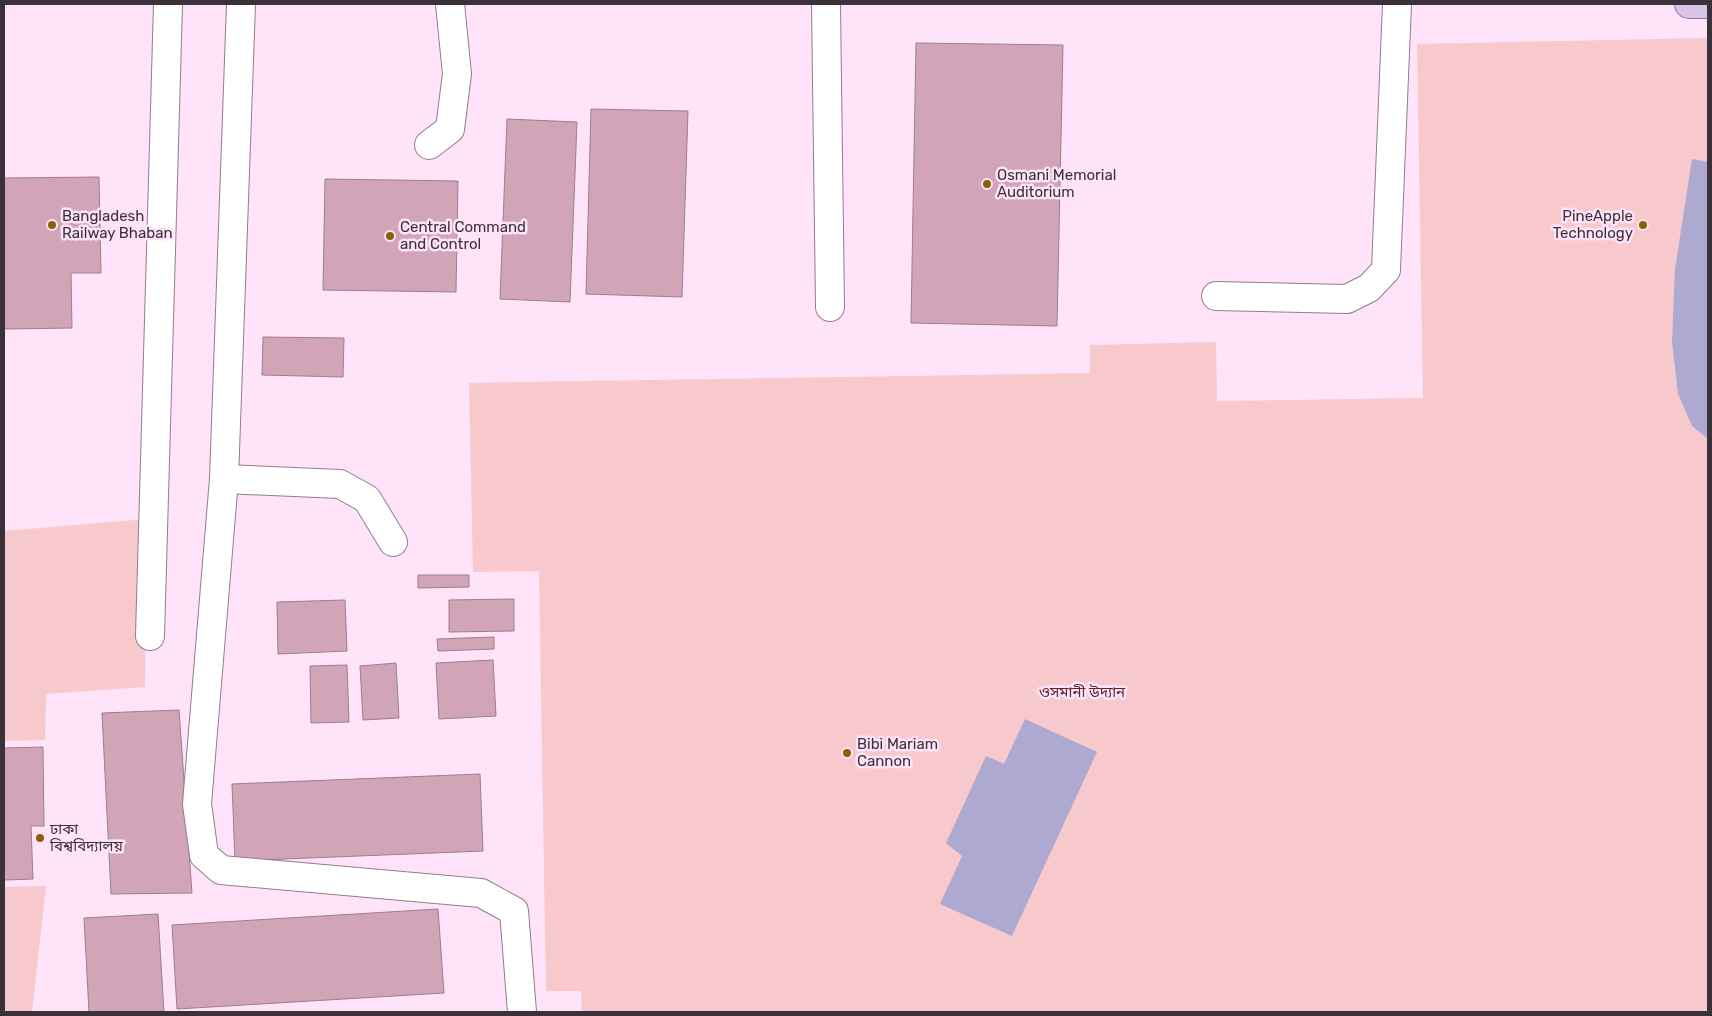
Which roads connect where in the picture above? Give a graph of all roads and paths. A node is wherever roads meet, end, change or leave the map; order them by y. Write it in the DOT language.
graph roads {
  1 [pos="168,4"];
  2 [pos="241,4"];
  3 [pos="450,4"];
  4 [pos="826,4"];
  5 [pos="1397,4"];
  6 [pos="1689,4"];
  7 [pos="1708,4"];
  8 [pos="429,145"];
  9 [pos="1216,296"];
  10 [pos="830,307"];
  11 [pos="224,479"];
  12 [pos="393,542"];
  13 [pos="150,636"];
  14 [pos="522,1012"];
  1 -- 13 [label="lane"];
  2 -- 11 [label="lane"];
  3 -- 8 [label="lane"];
  4 -- 10 [label="lane"];
  5 -- 9 [label="lane"];
  6 -- 7 [label="main road"];
  11 -- 12 [label="lane"];
  11 -- 14 [label="lane"];
}
